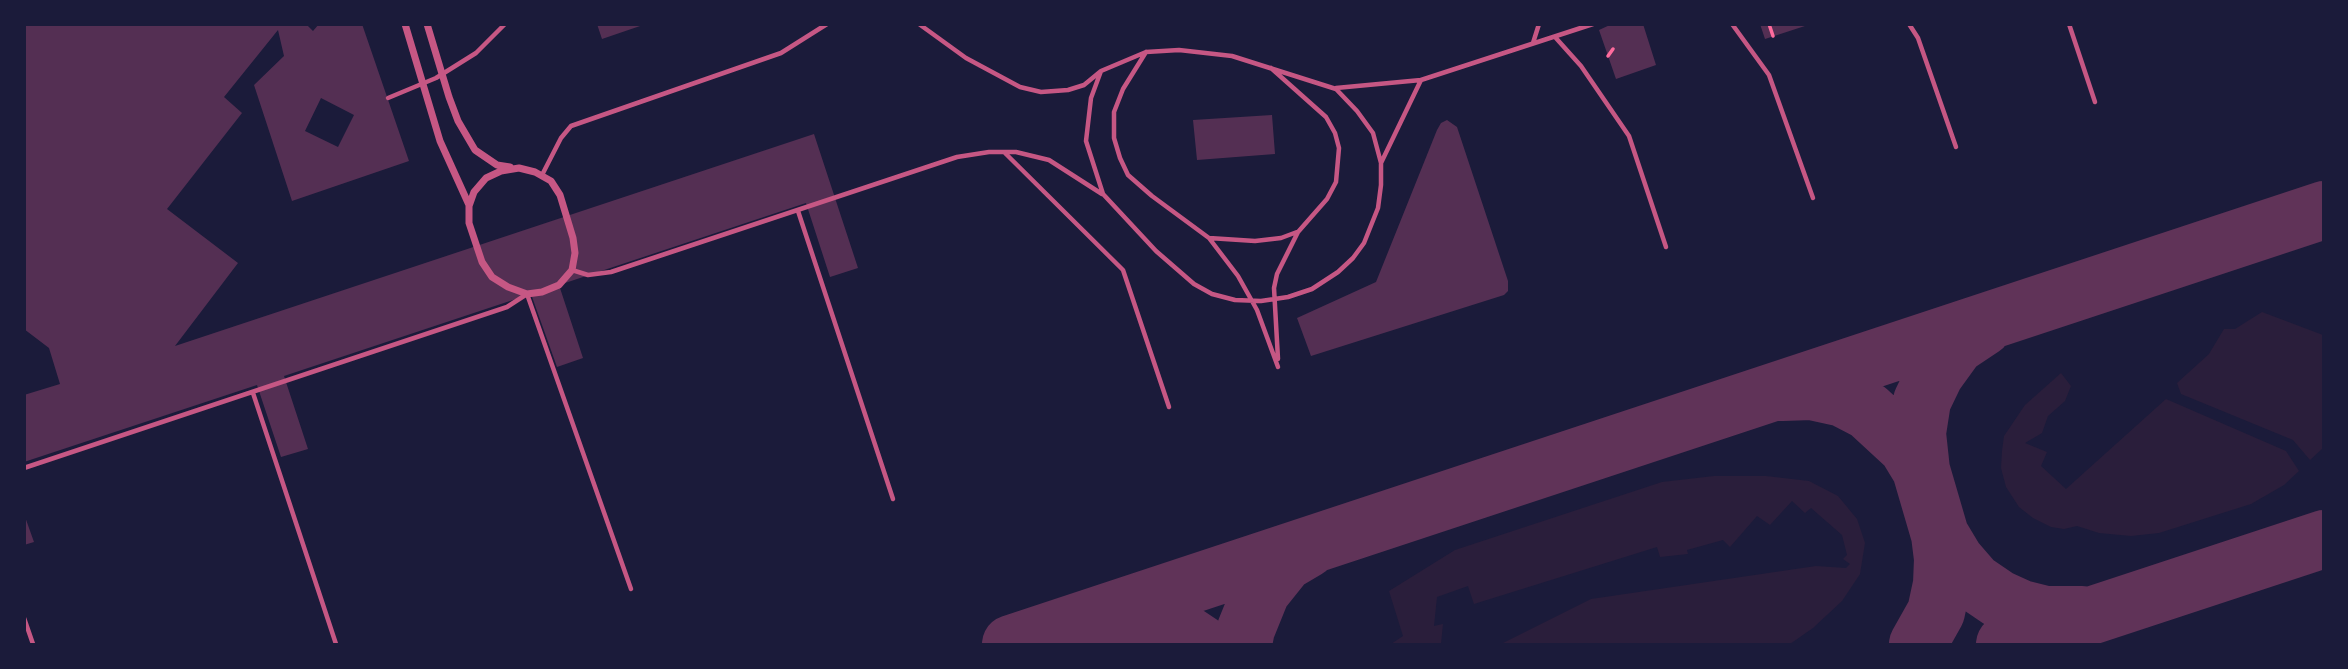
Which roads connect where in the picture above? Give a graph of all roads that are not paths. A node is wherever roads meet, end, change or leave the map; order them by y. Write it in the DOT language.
graph roads {
  1 [pos="405,24"];
  2 [pos="428,24"];
  3 [pos="505,24"];
  4 [pos="827,24"];
  5 [pos="919,24"];
  6 [pos="1539,24"];
  7 [pos="1593,24"];
  8 [pos="1732,24"];
  9 [pos="1909,24"];
  10 [pos="2069,24"];
  11 [pos="1555,37"];
  12 [pos="1533,44"];
  13 [pos="1146,52"];
  14 [pos="1270,66"];
  15 [pos="1101,71"];
  16 [pos="1421,80"];
  17 [pos="1336,89"];
  18 [pos="388,98"];
  19 [pos="2095,102"];
  20 [pos="1956,147"];
  21 [pos="1004,152"];
  22 [pos="1381,163"];
  23 [pos="519,168"];
  24 [pos="541,176"];
  25 [pos="1103,194"];
  26 [pos="1813,198"];
  27 [pos="469,206"];
  28 [pos="797,210"];
  29 [pos="1298,232"];
  30 [pos="1209,238"];
  31 [pos="1666,247"];
  32 [pos="572,270"];
  33 [pos="527,293"];
  34 [pos="253,393"];
  35 [pos="1169,407"];
  36 [pos="24,468"];
  37 [pos="892,499"];
  38 [pos="631,589"];
  39 [pos="24,618"];
  40 [pos="33,645"];
  41 [pos="336,645"];
  1 -- 27 [label="street"];
  2 -- 23 [label="street"];
  3 -- 18 [label="lane"];
  4 -- 24 [label="lane"];
  5 -- 15 [label="lane"];
  6 -- 12 [label="lane"];
  7 -- 11 [label="lane"];
  8 -- 26 [label="lane"];
  9 -- 20 [label="lane"];
  10 -- 19 [label="lane"];
  11 -- 12 [label="lane"];
  11 -- 31 [label="lane"];
  12 -- 16 [label="lane"];
  13 -- 14 [label="lane"];
  13 -- 15 [label="lane"];
  13 -- 30 [label="lane"];
  14 -- 17 [label="lane"];
  14 -- 29 [label="lane"];
  15 -- 25 [label="lane"];
  16 -- 17 [label="lane"];
  16 -- 22 [label="lane"];
  17 -- 22 [label="lane"];
  21 -- 25 [label="lane"];
  21 -- 28 [label="lane"];
  21 -- 35 [label="lane"];
  22 -- 25 [label="lane"];
  23 -- 24 [label="street"];
  23 -- 27 [label="street"];
  24 -- 32 [label="street"];
  27 -- 33 [label="street"];
  28 -- 32 [label="lane"];
  28 -- 37 [label="lane"];
  29 -- 30 [label="lane"];
  29 -- 30 [label="lane"];
  32 -- 33 [label="street"];
  33 -- 34 [label="lane"];
  33 -- 38 [label="lane"];
  34 -- 36 [label="lane"];
  34 -- 41 [label="lane"];
  39 -- 40 [label="lane"];
}
